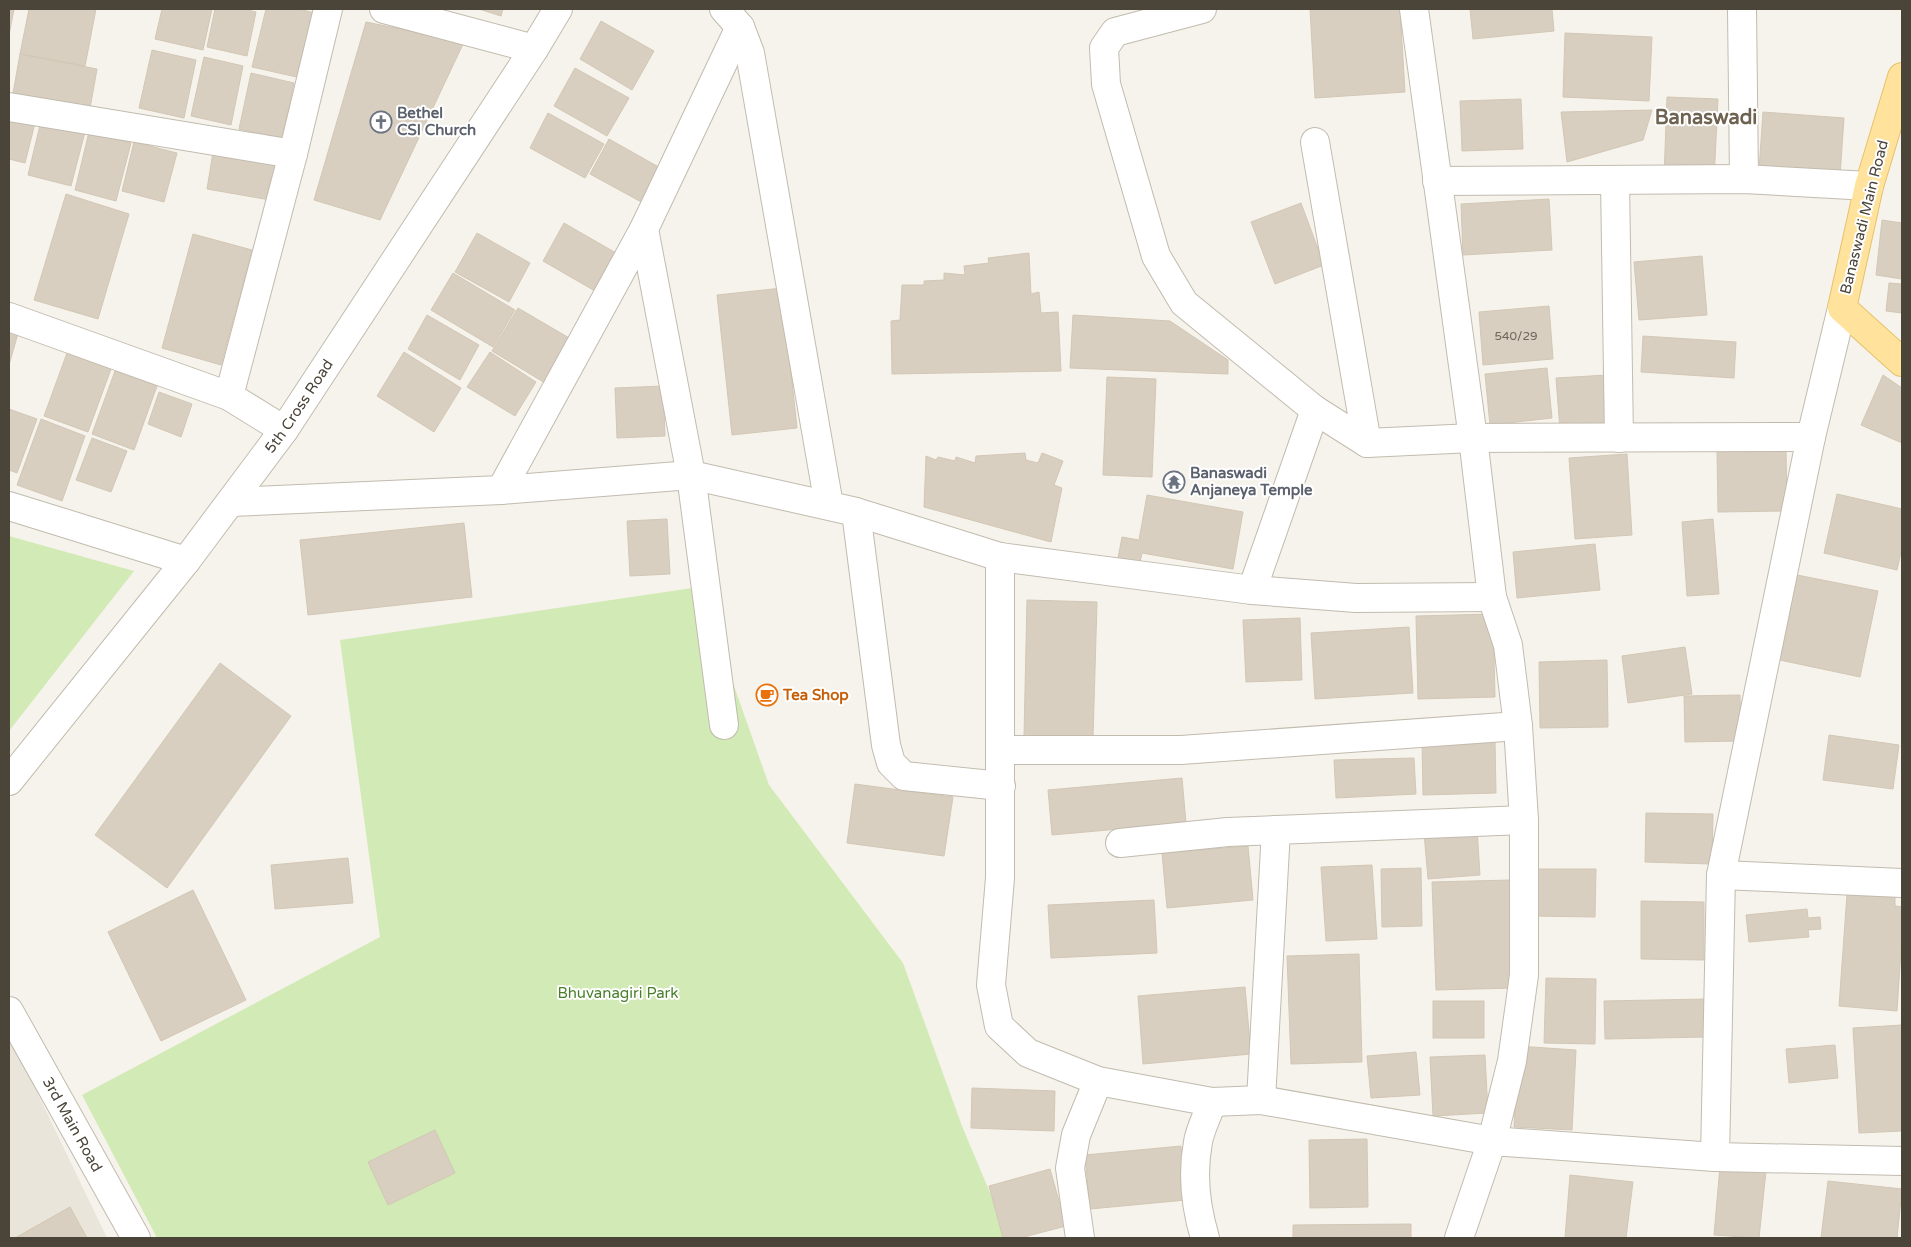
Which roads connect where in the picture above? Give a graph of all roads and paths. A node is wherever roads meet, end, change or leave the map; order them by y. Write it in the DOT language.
graph roads {
  1 [pos="328,9"];
  2 [pos="384,9"];
  3 [pos="558,9"];
  4 [pos="1202,9"];
  5 [pos="1414,9"];
  6 [pos="1742,9"];
  7 [pos="732,18"];
  8 [pos="534,49"];
  9 [pos="1902,77"];
  10 [pos="9,107"];
  11 [pos="1316,142"];
  12 [pos="293,154"];
  13 [pos="1744,179"];
  14 [pos="1437,181"];
  15 [pos="1615,181"];
  16 [pos="1869,186"];
  17 [pos="644,229"];
  18 [pos="1842,308"];
  19 [pos="9,317"];
  20 [pos="1902,362"];
  21 [pos="228,396"];
  22 [pos="1315,410"];
  23 [pos="284,430"];
  24 [pos="1811,437"];
  25 [pos="1473,438"];
  26 [pos="1619,438"];
  27 [pos="1367,444"];
  28 [pos="691,475"];
  29 [pos="501,490"];
  30 [pos="232,502"];
  31 [pos="829,505"];
  32 [pos="9,506"];
  33 [pos="856,512"];
  34 [pos="1000,557"];
  35 [pos="186,561"];
  36 [pos="1252,590"];
  37 [pos="1492,597"];
  38 [pos="724,725"];
  39 [pos="1518,726"];
  40 [pos="1000,750"];
  41 [pos="9,781"];
  42 [pos="1001,786"];
  43 [pos="1524,820"];
  44 [pos="1276,830"];
  45 [pos="1120,843"];
  46 [pos="1721,875"];
  47 [pos="1902,883"];
  48 [pos="9,1012"];
  49 [pos="1098,1080"];
  50 [pos="1261,1100"];
  51 [pos="1212,1102"];
  52 [pos="1492,1141"];
  53 [pos="1715,1156"];
  54 [pos="1902,1160"];
  55 [pos="136,1238"];
  56 [pos="1080,1238"];
  57 [pos="1205,1238"];
  58 [pos="1459,1238"];
  1 -- 12 [label="street"];
  2 -- 8 [label="street"];
  3 -- 8 [label="street, 5th Cross Road"];
  4 -- 22 [label="street"];
  5 -- 14 [label="street"];
  6 -- 13 [label="street"];
  7 -- 17 [label="street"];
  7 -- 31 [label="street"];
  8 -- 23 [label="street, 5th Cross Road"];
  9 -- 16 [label="main road, Banaswadi Main Road"];
  10 -- 12 [label="street"];
  11 -- 27 [label="street"];
  12 -- 21 [label="street"];
  13 -- 15 [label="street"];
  13 -- 16 [label="street"];
  14 -- 15 [label="street"];
  14 -- 25 [label="street"];
  15 -- 26 [label="street"];
  16 -- 18 [label="main road, Banaswadi Main Road"];
  17 -- 28 [label="street"];
  17 -- 29 [label="street"];
  18 -- 20 [label="main road, Banaswadi Main Road"];
  18 -- 24 [label="street"];
  19 -- 21 [label="street"];
  21 -- 23 [label="street"];
  22 -- 27 [label="street"];
  22 -- 36 [label="street"];
  23 -- 30 [label="street, 5th Cross Road"];
  24 -- 26 [label="street"];
  24 -- 46 [label="street"];
  25 -- 26 [label="street"];
  25 -- 27 [label="street"];
  25 -- 37 [label="street"];
  28 -- 29 [label="street"];
  28 -- 31 [label="street"];
  28 -- 38 [label="street"];
  29 -- 30 [label="street"];
  30 -- 35 [label="street, 5th Cross Road"];
  31 -- 33 [label="street"];
  32 -- 35 [label="street"];
  33 -- 34 [label="street"];
  33 -- 42 [label="street"];
  34 -- 36 [label="street"];
  34 -- 40 [label="street"];
  35 -- 41 [label="street, 5th Cross Road"];
  36 -- 37 [label="street"];
  37 -- 39 [label="street"];
  39 -- 40 [label="street"];
  39 -- 43 [label="street"];
  40 -- 42 [label="street"];
  42 -- 49 [label="street"];
  43 -- 44 [label="street"];
  43 -- 52 [label="street"];
  44 -- 45 [label="street"];
  44 -- 50 [label="street"];
  46 -- 47 [label="street"];
  46 -- 53 [label="street"];
  48 -- 55 [label="street, 3rd Main Road"];
  49 -- 51 [label="street"];
  49 -- 56 [label="street"];
  50 -- 51 [label="street"];
  50 -- 52 [label="street"];
  51 -- 57 [label="street"];
  52 -- 53 [label="street"];
  52 -- 58 [label="street"];
  53 -- 54 [label="street"];
}
